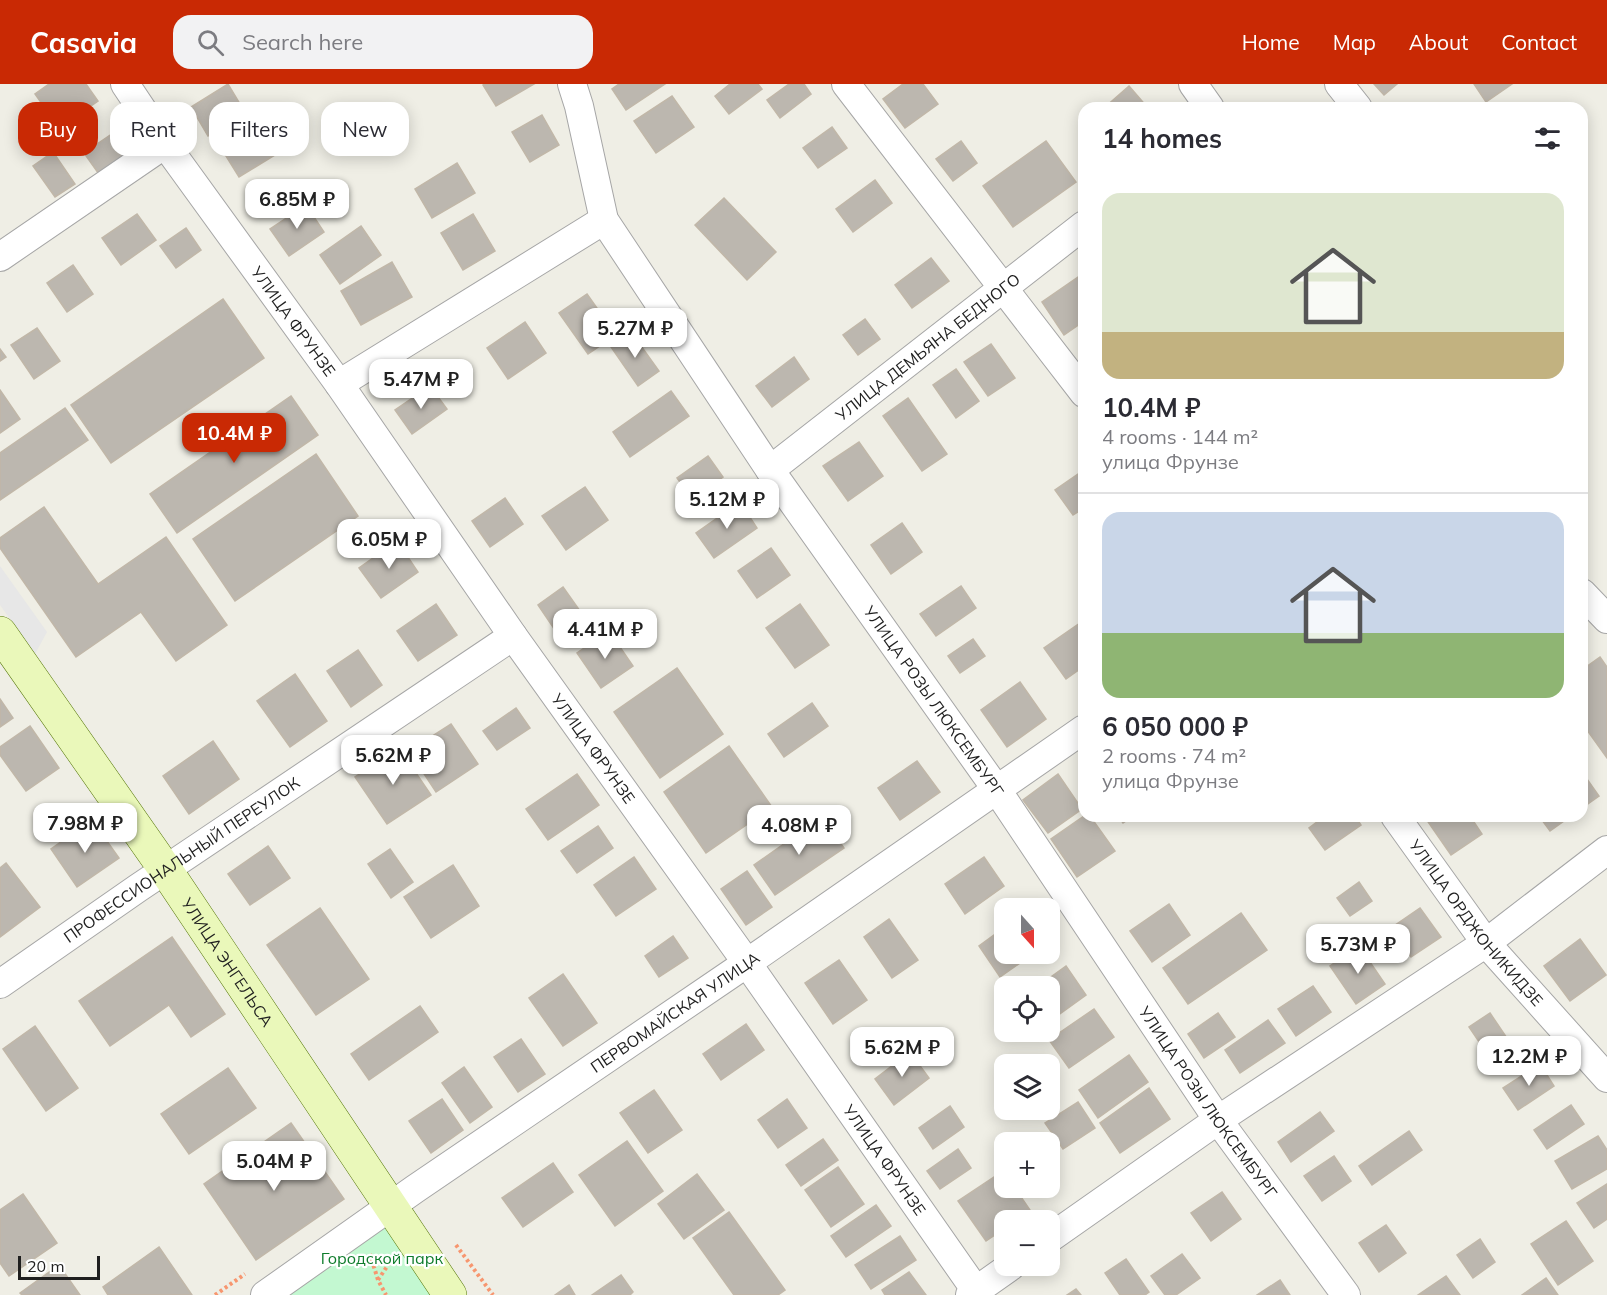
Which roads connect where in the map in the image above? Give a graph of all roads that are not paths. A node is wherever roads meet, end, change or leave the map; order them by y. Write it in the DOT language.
graph roads {
  1 [pos="125,84"];
  2 [pos="572,84"];
  3 [pos="846,84"];
  4 [pos="1193,84"];
  5 [pos="1339,84"];
  6 [pos="137,102"];
  7 [pos="1206,102"];
  8 [pos="1353,102"];
  9 [pos="147,156"];
  10 [pos="174,156"];
  11 [pos="604,220"];
  12 [pos="1078,230"];
  13 [pos="0,257"];
  14 [pos="1005,288"];
  15 [pos="339,384"];
  16 [pos="1078,385"];
  17 [pos="770,470"];
  18 [pos="1588,598"];
  19 [pos="1607,619"];
  20 [pos="0,633"];
  21 [pos="513,636"];
  22 [pos="1078,733"];
  23 [pos="997,790"];
  24 [pos="1399,822"];
  25 [pos="1607,850"];
  26 [pos="165,869"];
  27 [pos="1486,943"];
  28 [pos="747,963"];
  29 [pos="0,984"];
  30 [pos="1607,1078"];
  31 [pos="1218,1120"];
  32 [pos="391,1206"];
  33 [pos="1060,1231"];
  34 [pos="998,1276"];
  35 [pos="975,1294"];
  36 [pos="265,1295"];
  37 [pos="450,1295"];
  38 [pos="1346,1295"];
  1 -- 6 [label="street, УЛИЦА ФРУНЗЕ"];
  2 -- 11 [label="street, УЛИЦА РОЗЫ ЛЮКСЕМБУРГ"];
  3 -- 14 [label="street"];
  4 -- 7 [label="street"];
  5 -- 8 [label="street"];
  9 -- 13 [label="street"];
  10 -- 15 [label="street, УЛИЦА ФРУНЗЕ"];
  11 -- 15 [label="street"];
  11 -- 17 [label="street, УЛИЦА РОЗЫ ЛЮКСЕМБУРГ"];
  12 -- 14 [label="street, УЛИЦА ДЕМЬЯНА БЕДНОГО"];
  14 -- 16 [label="street"];
  14 -- 17 [label="street, УЛИЦА ДЕМЬЯНА БЕДНОГО"];
  15 -- 21 [label="street, УЛИЦА ФРУНЗЕ"];
  17 -- 23 [label="street, УЛИЦА РОЗЫ ЛЮКСЕМБУРГ"];
  18 -- 19 [label="street"];
  20 -- 26 [label="main road, УЛИЦА ЭНГЕЛЬСА"];
  21 -- 26 [label="street, ПРОФЕССИОНАЛЬНЫЙ ПЕРЕУЛОК"];
  21 -- 28 [label="street, УЛИЦА ФРУНЗЕ"];
  22 -- 23 [label="street, ПЕРВОМАЙСКАЯ УЛИЦА"];
  23 -- 28 [label="street, ПЕРВОМАЙСКАЯ УЛИЦА"];
  23 -- 31 [label="street, УЛИЦА РОЗЫ ЛЮКСЕМБУРГ"];
  24 -- 27 [label="street, УЛИЦА ОРДЖОНИКИДЗЕ"];
  25 -- 27 [label="street"];
  26 -- 29 [label="street, ПРОФЕССИОНАЛЬНЫЙ ПЕРЕУЛОК"];
  26 -- 32 [label="main road, УЛИЦА ЭНГЕЛЬСА"];
  27 -- 30 [label="street, УЛИЦА ОРДЖОНИКИДЗЕ"];
  27 -- 31 [label="street"];
  28 -- 32 [label="street, ПЕРВОМАЙСКАЯ УЛИЦА"];
  28 -- 35 [label="street, УЛИЦА ФРУНЗЕ"];
  31 -- 33 [label="street"];
  31 -- 38 [label="street, УЛИЦА РОЗЫ ЛЮКСЕМБУРГ"];
  32 -- 36 [label="street, ПЕРВОМАЙСКАЯ УЛИЦА"];
  32 -- 37 [label="main road, УЛИЦА ЭНГЕЛЬСА"];
  34 -- 35 [label="street"];
}
